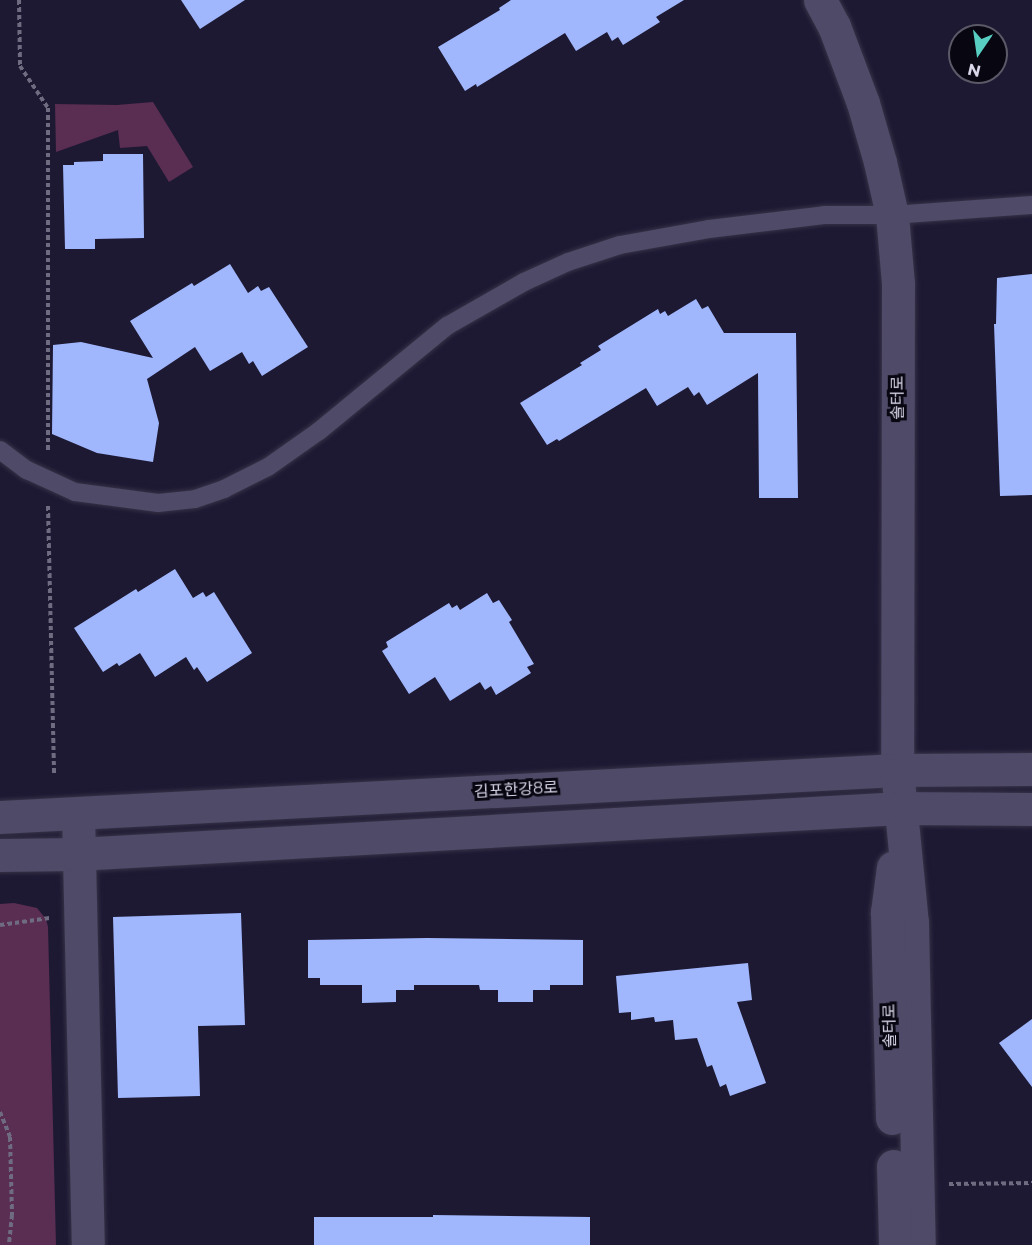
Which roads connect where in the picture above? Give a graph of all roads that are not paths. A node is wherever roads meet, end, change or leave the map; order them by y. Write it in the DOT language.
graph roads {
  1 [pos="820,0"];
  2 [pos="1032,205"];
  3 [pos="892,216"];
  4 [pos="0,450"];
  5 [pos="1032,769"];
  6 [pos="897,770"];
  7 [pos="901,808"];
  8 [pos="1032,809"];
  9 [pos="78,813"];
  10 [pos="0,818"];
  11 [pos="77,854"];
  12 [pos="0,855"];
  13 [pos="88,1245"];
  14 [pos="895,1245"];
  15 [pos="919,1245"];
  1 -- 3 [label="street, 솔터로"];
  2 -- 3 [label="lane"];
  3 -- 4 [label="lane"];
  3 -- 6 [label="street, 솔터로"];
  5 -- 6 [label="street, 김포한강8로"];
  6 -- 7 [label="street, 솔터로"];
  6 -- 9 [label="street, 김포한강8로"];
  7 -- 8 [label="street"];
  7 -- 11 [label="street"];
  7 -- 14 [label="street, 솔터로"];
  7 -- 15 [label="street, 솔터로"];
  9 -- 10 [label="street, 김포한강8로"];
  9 -- 11 [label="street"];
  11 -- 12 [label="street"];
  11 -- 13 [label="street"];
}
